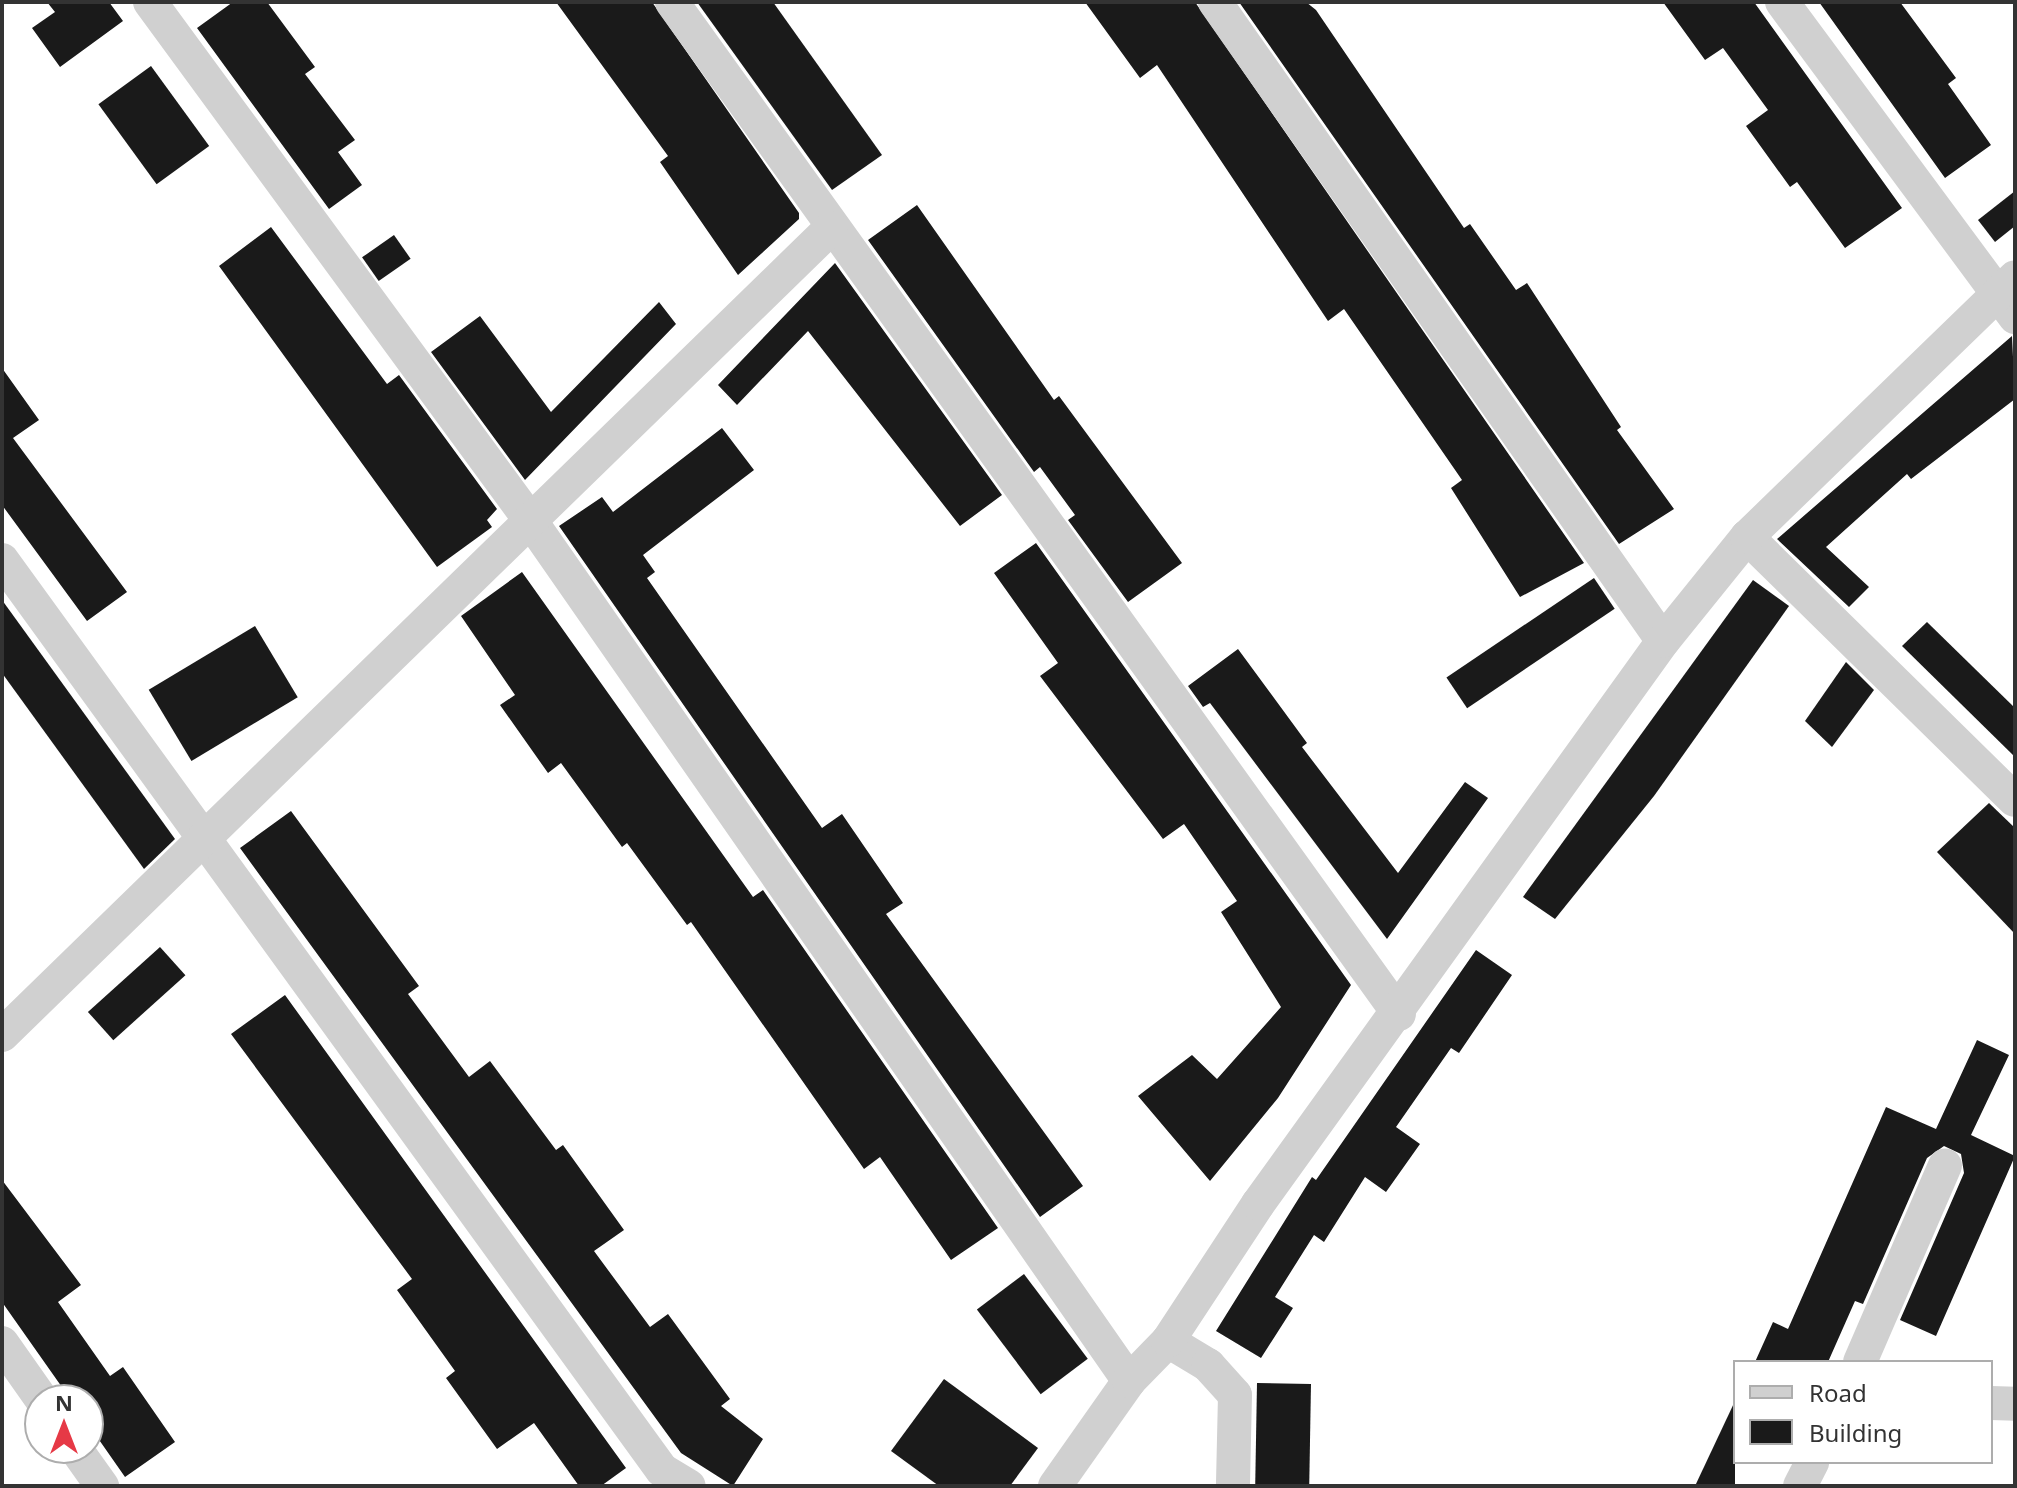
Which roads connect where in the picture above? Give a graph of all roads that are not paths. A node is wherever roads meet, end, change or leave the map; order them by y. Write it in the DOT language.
graph roads {
  1 [pos="150,2"];
  2 [pos="672,2"];
  3 [pos="1215,2"];
  4 [pos="1782,2"];
  5 [pos="831,228"];
  6 [pos="2008,296"];
  7 [pos="530,520"];
  8 [pos="1747,537"];
  9 [pos="2,560"];
  10 [pos="1663,641"];
  11 [pos="2015,800"];
  12 [pos="202,840"];
  13 [pos="1399,1014"];
  14 [pos="2,1035"];
  15 [pos="1945,1166"];
  16 [pos="1168,1341"];
  17 [pos="2,1343"];
  18 [pos="1861,1360"];
  19 [pos="1129,1381"];
  20 [pos="31,1384"];
  21 [pos="1993,1403"];
  22 [pos="2015,1404"];
  23 [pos="86,1464"];
  24 [pos="1811,1464"];
  25 [pos="102,1486"];
  26 [pos="689,1486"];
  27 [pos="1055,1486"];
  28 [pos="1233,1486"];
  29 [pos="1800,1486"];
  1 -- 7 [label="street"];
  2 -- 5 [label="street"];
  3 -- 10 [label="street"];
  4 -- 6 [label="street"];
  5 -- 7 [label="street"];
  5 -- 13 [label="street"];
  6 -- 8 [label="street"];
  7 -- 12 [label="street"];
  7 -- 19 [label="street"];
  8 -- 10 [label="street"];
  8 -- 11 [label="street"];
  9 -- 12 [label="street"];
  10 -- 13 [label="street"];
  12 -- 14 [label="street"];
  12 -- 26 [label="street"];
  13 -- 16 [label="street"];
  15 -- 18 [label="street"];
  16 -- 19 [label="street"];
  16 -- 28 [label="street"];
  17 -- 20 [label="street"];
  19 -- 27 [label="street"];
  21 -- 22 [label="street"];
  23 -- 25 [label="street"];
  24 -- 29 [label="street"];
}
